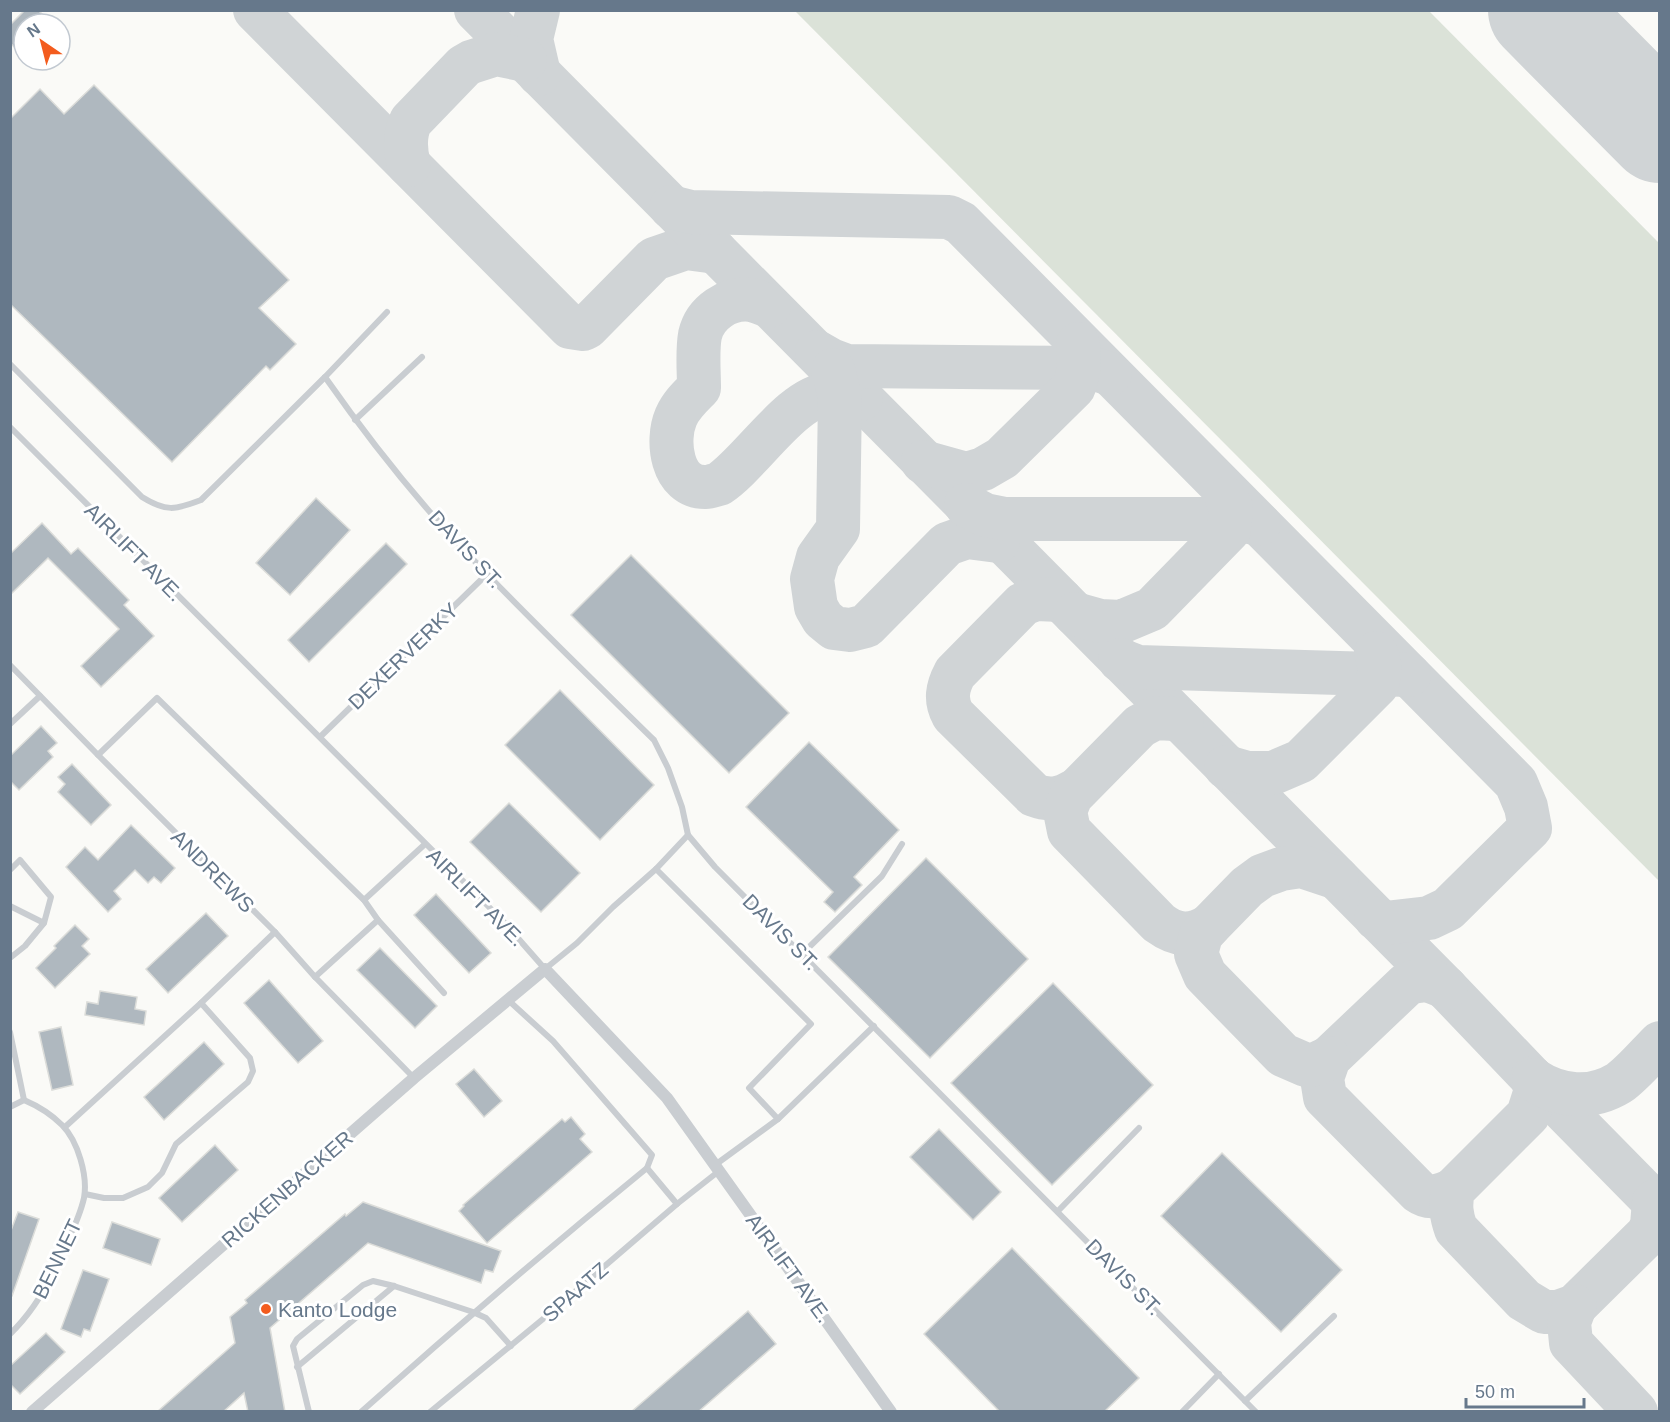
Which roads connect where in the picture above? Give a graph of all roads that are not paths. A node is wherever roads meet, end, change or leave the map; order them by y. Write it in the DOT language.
graph roads {
  1 [pos="387,312"];
  2 [pos="422,357"];
  3 [pos="10,364"];
  4 [pos="325,377"];
  5 [pos="355,420"];
  6 [pos="10,427"];
  7 [pos="487,574"];
  8 [pos="10,665"];
  9 [pos="40,696"];
  10 [pos="10,724"];
  11 [pos="320,737"];
  12 [pos="98,755"];
  13 [pos="688,835"];
  14 [pos="424,844"];
  15 [pos="902,844"];
  16 [pos="656,869"];
  17 [pos="10,870"];
  18 [pos="363,900"];
  19 [pos="10,906"];
  20 [pos="378,920"];
  21 [pos="44,922"];
  22 [pos="275,932"];
  23 [pos="802,954"];
  24 [pos="10,958"];
  25 [pos="545,969"];
  26 [pos="315,977"];
  27 [pos="444,993"];
  28 [pos="508,1000"];
  29 [pos="201,1003"];
  30 [pos="874,1026"];
  31 [pos="10,1032"];
  32 [pos="414,1078"];
  33 [pos="24,1100"];
  34 [pos="10,1107"];
  35 [pos="778,1119"];
  36 [pos="64,1127"];
  37 [pos="1139,1128"];
  38 [pos="647,1168"];
  39 [pos="717,1168"];
  40 [pos="85,1194"];
  41 [pos="677,1204"];
  42 [pos="1058,1211"];
  43 [pos="394,1286"];
  44 [pos="473,1312"];
  45 [pos="1334,1316"];
  46 [pos="10,1334"];
  47 [pos="511,1346"];
  48 [pos="297,1367"];
  49 [pos="1219,1374"];
  50 [pos="1245,1401"];
  51 [pos="32,1412"];
  52 [pos="309,1412"];
  53 [pos="361,1412"];
  54 [pos="430,1412"];
  55 [pos="891,1412"];
  56 [pos="1182,1412"];
  57 [pos="1256,1412"];
  1 -- 4 [label="lane"];
  2 -- 5 [label="lane"];
  3 -- 4 [label="lane"];
  4 -- 5 [label="lane, DAVIS ST."];
  5 -- 7 [label="lane, DAVIS ST."];
  6 -- 11 [label="lane, AIRLIFT AVE."];
  7 -- 11 [label="lane, DEXERVERKY"];
  7 -- 13 [label="lane, DAVIS ST."];
  8 -- 9 [label="lane, ANDREWS"];
  9 -- 10 [label="lane"];
  9 -- 12 [label="lane, ANDREWS"];
  11 -- 14 [label="lane, AIRLIFT AVE."];
  12 -- 18 [label="lane"];
  12 -- 22 [label="lane, ANDREWS"];
  13 -- 16 [label="lane"];
  13 -- 23 [label="lane, DAVIS ST."];
  14 -- 18 [label="lane"];
  14 -- 25 [label="lane, AIRLIFT AVE."];
  15 -- 23 [label="lane"];
  16 -- 25 [label="lane"];
  16 -- 35 [label="lane"];
  17 -- 21 [label="lane"];
  18 -- 20 [label="lane"];
  19 -- 21 [label="lane"];
  20 -- 26 [label="lane"];
  20 -- 27 [label="lane"];
  21 -- 24 [label="lane"];
  22 -- 26 [label="lane, ANDREWS"];
  22 -- 29 [label="lane"];
  23 -- 30 [label="lane, DAVIS ST."];
  25 -- 28 [label="street, RICKENBACKER"];
  25 -- 39 [label="street, AIRLIFT AVE."];
  26 -- 32 [label="lane, ANDREWS"];
  28 -- 32 [label="street, RICKENBACKER"];
  28 -- 38 [label="lane"];
  29 -- 36 [label="lane"];
  29 -- 40 [label="lane"];
  30 -- 35 [label="lane, SPAATZ"];
  30 -- 42 [label="lane, DAVIS ST."];
  31 -- 33 [label="lane"];
  32 -- 51 [label="street, RICKENBACKER"];
  33 -- 34 [label="lane"];
  33 -- 36 [label="lane"];
  35 -- 39 [label="lane, SPAATZ"];
  36 -- 40 [label="lane"];
  37 -- 42 [label="lane"];
  38 -- 41 [label="lane"];
  38 -- 44 [label="lane"];
  39 -- 41 [label="lane, SPAATZ"];
  39 -- 55 [label="street, AIRLIFT AVE."];
  40 -- 46 [label="lane, BENNET"];
  41 -- 47 [label="lane, SPAATZ"];
  42 -- 49 [label="lane, DAVIS ST."];
  43 -- 44 [label="lane"];
  43 -- 48 [label="lane"];
  43 -- 48 [label="lane"];
  44 -- 47 [label="lane"];
  44 -- 53 [label="lane"];
  45 -- 50 [label="lane"];
  47 -- 54 [label="lane, SPAATZ"];
  48 -- 52 [label="lane"];
  49 -- 50 [label="lane, DAVIS ST."];
  49 -- 56 [label="lane"];
  50 -- 57 [label="lane, DAVIS ST."];
}
